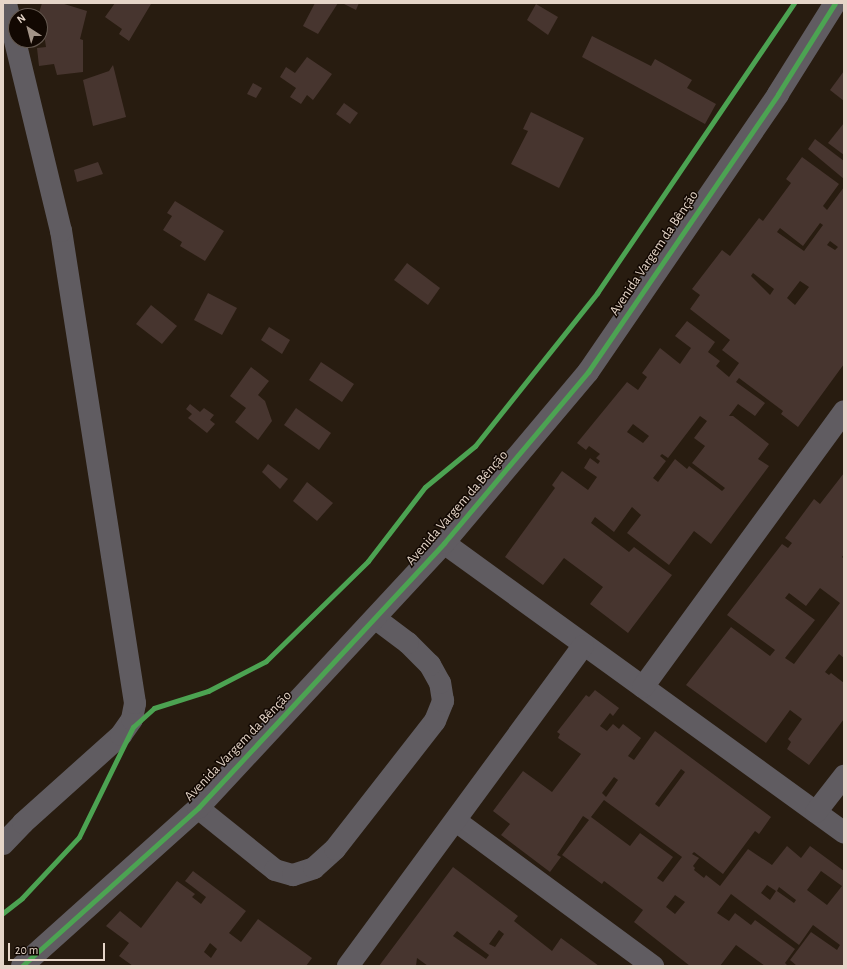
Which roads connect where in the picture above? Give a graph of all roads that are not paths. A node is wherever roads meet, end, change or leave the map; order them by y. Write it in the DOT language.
graph roads {
  1 [pos="6,3"];
  2 [pos="835,3"];
  3 [pos="844,411"];
  4 [pos="444,543"];
  5 [pos="376,619"];
  6 [pos="583,646"];
  7 [pos="643,687"];
  8 [pos="844,776"];
  9 [pos="198,808"];
  10 [pos="816,812"];
  11 [pos="456,821"];
  12 [pos="844,833"];
  13 [pos="3,844"];
  14 [pos="22,966"];
  15 [pos="348,966"];
  16 [pos="653,966"];
  1 -- 13 [label="street"];
  2 -- 4 [label="street, Avenida Vargem da Bênção"];
  3 -- 7 [label="street"];
  4 -- 5 [label="street, Avenida Vargem da Bênção"];
  4 -- 6 [label="street"];
  5 -- 9 [label="street, Avenida Vargem da Bênção"];
  5 -- 9 [label="street"];
  6 -- 7 [label="street"];
  6 -- 11 [label="street"];
  7 -- 10 [label="street"];
  8 -- 10 [label="street"];
  9 -- 14 [label="street, Avenida Vargem da Bênção"];
  10 -- 12 [label="street"];
  11 -- 15 [label="street"];
  11 -- 16 [label="street"];
}
